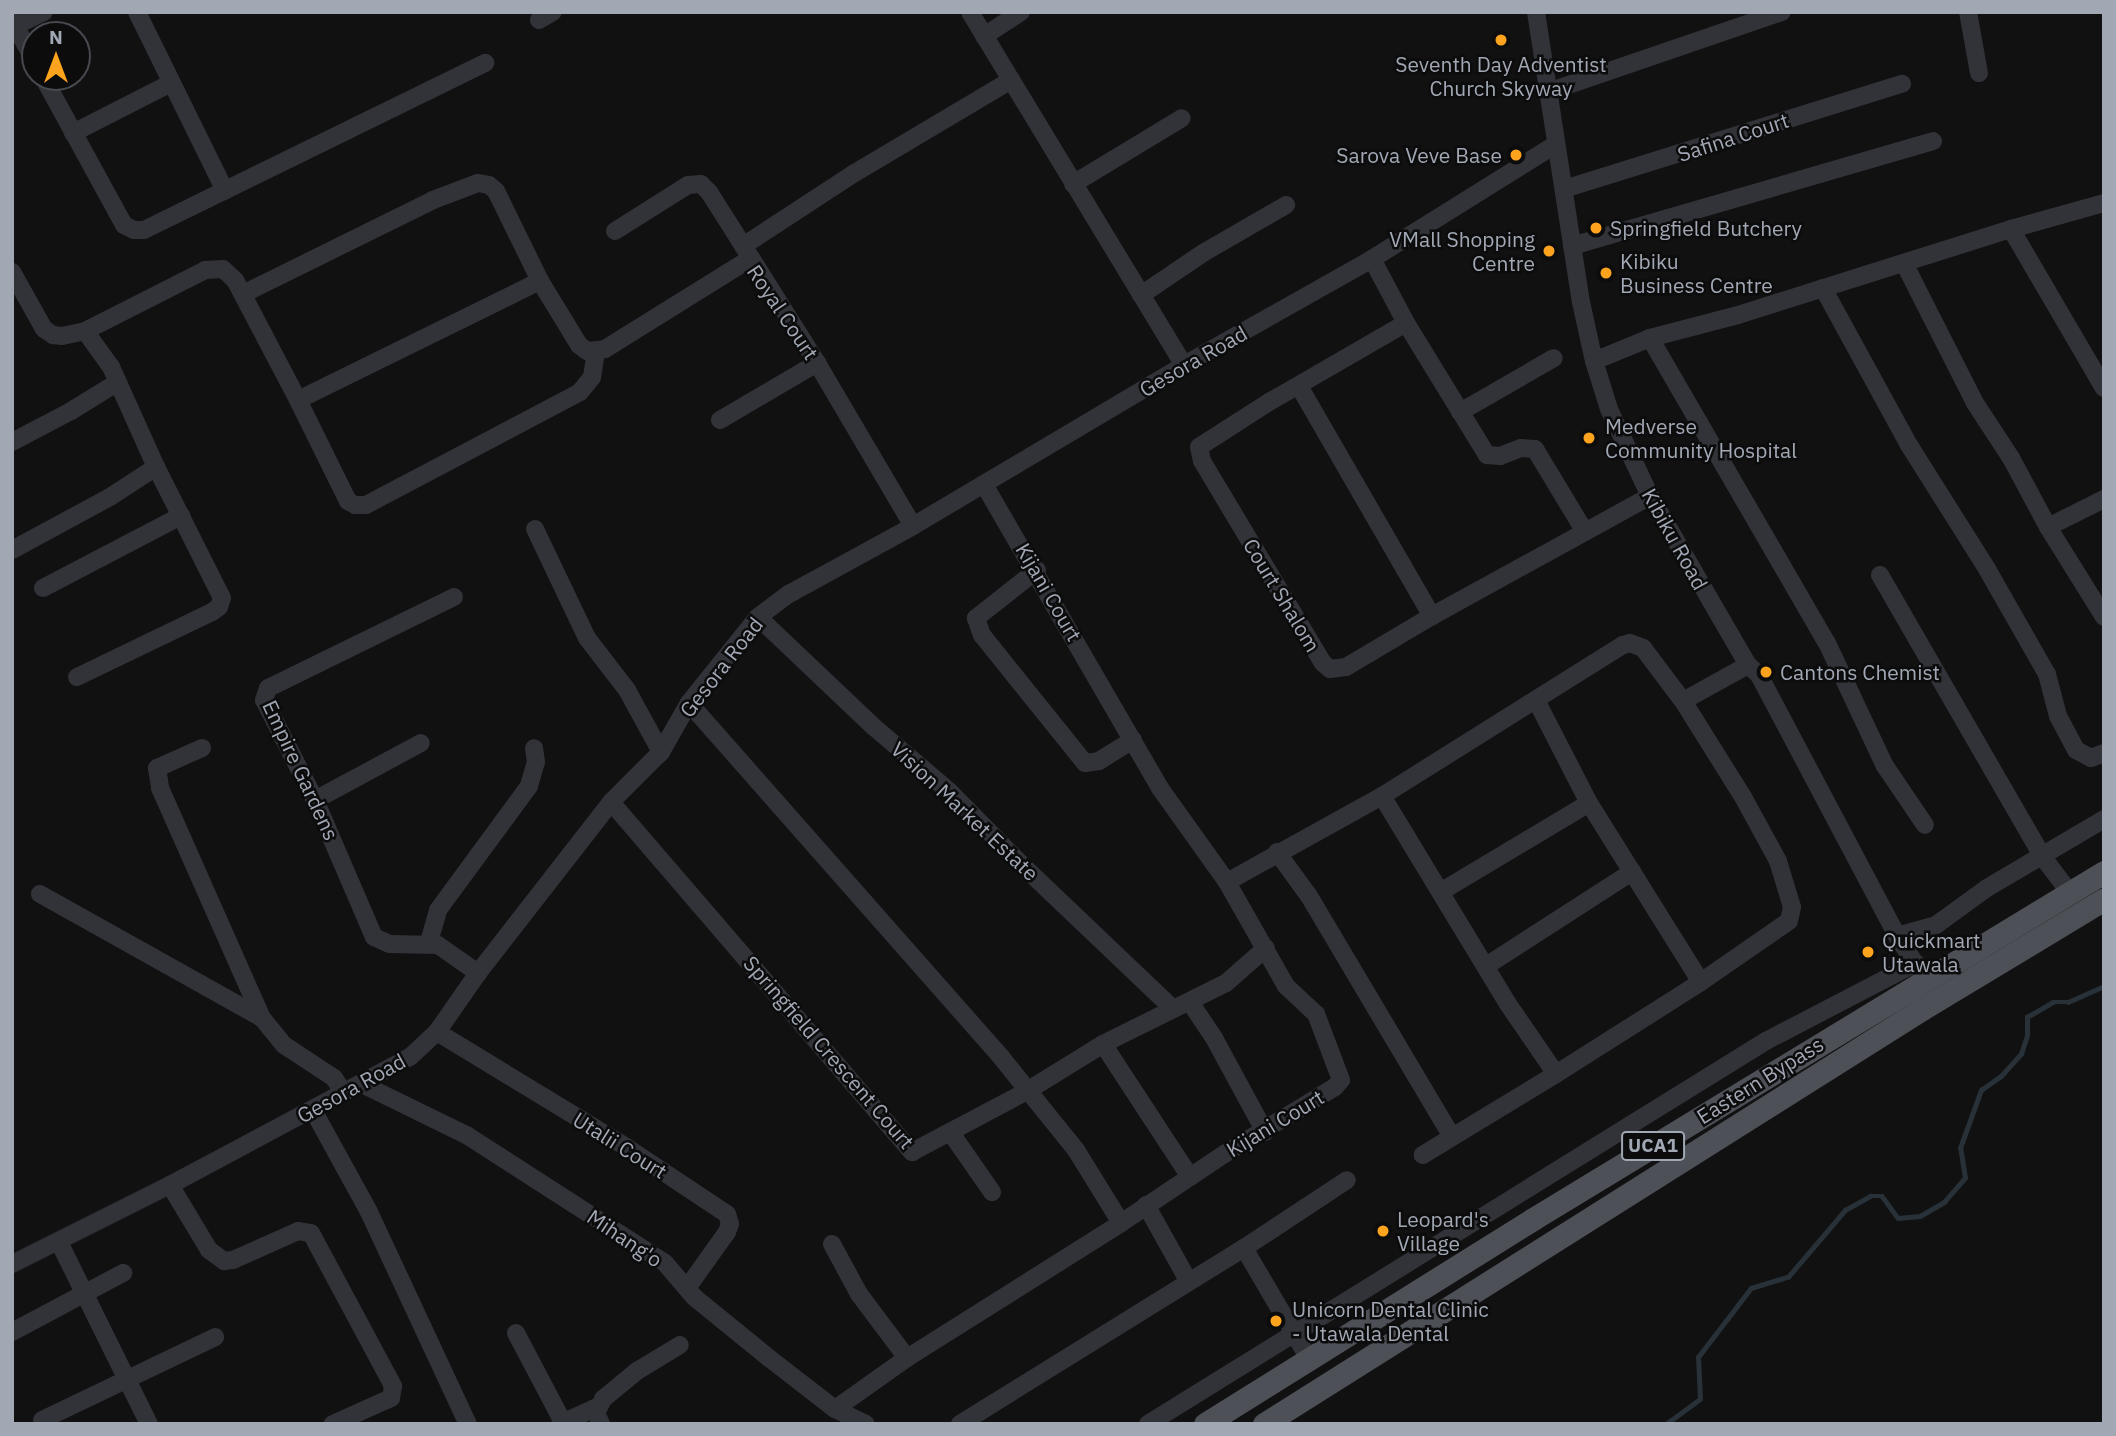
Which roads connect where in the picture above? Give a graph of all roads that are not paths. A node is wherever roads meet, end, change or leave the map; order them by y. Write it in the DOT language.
graph roads {
  1 [pos="44,12"];
  2 [pos="137,12"];
  3 [pos="970,12"];
  4 [pos="1021,12"];
  5 [pos="1536,12"];
  6 [pos="1782,12"];
  7 [pos="1968,12"];
  8 [pos="14,23"];
  9 [pos="984,36"];
  10 [pos="485,63"];
  11 [pos="1979,73"];
  12 [pos="1011,80"];
  13 [pos="171,83"];
  14 [pos="1902,84"];
  15 [pos="51,91"];
  16 [pos="1548,92"];
  17 [pos="1182,118"];
  18 [pos="73,132"];
  19 [pos="1933,141"];
  20 [pos="1556,144"];
  21 [pos="1073,184"];
  22 [pos="1564,189"];
  23 [pos="225,191"];
  24 [pos="2104,203"];
  25 [pos="1286,205"];
  26 [pos="2011,229"];
  27 [pos="615,231"];
  28 [pos="1572,246"];
  29 [pos="747,252"];
  30 [pos="1372,259"];
  31 [pos="1904,263"];
  32 [pos="12,272"];
  33 [pos="540,281"];
  34 [pos="1823,288"];
  35 [pos="243,294"];
  36 [pos="1141,295"];
  37 [pos="1406,324"];
  38 [pos="85,331"];
  39 [pos="1650,338"];
  40 [pos="596,352"];
  41 [pos="1554,358"];
  42 [pos="1594,361"];
  43 [pos="817,363"];
  44 [pos="1184,365"];
  45 [pos="118,382"];
  46 [pos="1299,386"];
  47 [pos="2104,388"];
  48 [pos="298,400"];
  49 [pos="1460,412"];
  50 [pos="720,420"];
  51 [pos="12,442"];
  52 [pos="156,467"];
  53 [pos="984,484"];
  54 [pos="1650,496"];
  55 [pos="2104,499"];
  56 [pos="181,516"];
  57 [pos="913,526"];
  58 [pos="2048,527"];
  59 [pos="535,529"];
  60 [pos="1585,531"];
  61 [pos="12,550"];
  62 [pos="1037,570"];
  63 [pos="1881,575"];
  64 [pos="43,588"];
  65 [pos="454,597"];
  66 [pos="1432,616"];
  67 [pos="758,617"];
  68 [pos="2104,617"];
  69 [pos="1748,665"];
  70 [pos="77,677"];
  71 [pos="1536,699"];
  72 [pos="1683,701"];
  73 [pos="689,703"];
  74 [pos="1133,740"];
  75 [pos="421,743"];
  76 [pos="202,748"];
  77 [pos="534,748"];
  78 [pos="660,752"];
  79 [pos="2104,752"];
  80 [pos="1382,796"];
  81 [pos="315,800"];
  82 [pos="611,802"];
  83 [pos="1589,803"];
  84 [pos="2104,819"];
  85 [pos="1925,825"];
  86 [pos="1277,852"];
  87 [pos="2042,856"];
  88 [pos="1632,872"];
  89 [pos="2104,872"];
  90 [pos="1227,882"];
  91 [pos="1442,891"];
  92 [pos="2070,893"];
  93 [pos="40,894"];
  94 [pos="2104,899"];
  95 [pos="1897,936"];
  96 [pos="429,942"];
  97 [pos="1266,948"];
  98 [pos="1486,966"];
  99 [pos="1921,971"];
  100 [pos="478,973"];
  101 [pos="1700,982"];
  102 [pos="1190,1002"];
  103 [pos="1171,1007"];
  104 [pos="262,1018"];
  105 [pos="437,1032"];
  106 [pos="1103,1044"];
  107 [pos="1556,1074"];
  108 [pos="1699,1082"];
  109 [pos="362,1084"];
  110 [pos="1027,1091"];
  111 [pos="344,1093"];
  112 [pos="1717,1107"];
  113 [pos="313,1110"];
  114 [pos="1265,1132"];
  115 [pos="951,1133"];
  116 [pos="1452,1137"];
  117 [pos="1423,1155"];
  118 [pos="1190,1177"];
  119 [pos="1347,1180"];
  120 [pos="170,1185"];
  121 [pos="992,1192"];
  122 [pos="1146,1205"];
  123 [pos="1533,1219"];
  124 [pos="1121,1223"];
  125 [pos="60,1242"];
  126 [pos="832,1244"];
  127 [pos="1438,1245"];
  128 [pos="1551,1245"];
  129 [pos="1244,1248"];
  130 [pos="12,1264"];
  131 [pos="1454,1268"];
  132 [pos="123,1273"];
  133 [pos="1189,1282"];
  134 [pos="687,1288"];
  135 [pos="85,1292"];
  136 [pos="12,1332"];
  137 [pos="1292,1332"];
  138 [pos="516,1334"];
  139 [pos="215,1337"];
  140 [pos="680,1345"];
  141 [pos="907,1358"];
  142 [pos="1309,1359"];
  143 [pos="129,1380"];
  144 [pos="835,1409"];
  145 [pos="599,1415"];
  146 [pos="42,1420"];
  147 [pos="561,1423"];
  148 [pos="149,1424"];
  149 [pos="332,1424"];
  150 [pos="468,1424"];
  151 [pos="866,1424"];
  152 [pos="960,1424"];
  153 [pos="1148,1424"];
  154 [pos="1205,1424"];
  155 [pos="1264,1424"];
  1 -- 8 [label="street"];
  2 -- 13 [label="street"];
  3 -- 9 [label="street"];
  4 -- 9 [label="street"];
  5 -- 16 [label="street, Kibiku Road"];
  6 -- 16 [label="street"];
  7 -- 11 [label="street"];
  9 -- 12 [label="street"];
  10 -- 23 [label="street"];
  12 -- 21 [label="street"];
  12 -- 29 [label="street"];
  13 -- 18 [label="street"];
  13 -- 23 [label="street"];
  14 -- 22 [label="street, Safina Court"];
  15 -- 18 [label="street"];
  16 -- 20 [label="street, Kibiku Road"];
  17 -- 21 [label="street"];
  18 -- 23 [label="street"];
  19 -- 28 [label="street"];
  20 -- 22 [label="street, Kibiku Road"];
  20 -- 30 [label="street, Gesora Road"];
  21 -- 36 [label="street"];
  22 -- 28 [label="street, Kibiku Road"];
  24 -- 26 [label="street"];
  25 -- 36 [label="street"];
  26 -- 31 [label="street"];
  26 -- 47 [label="street"];
  27 -- 29 [label="street"];
  28 -- 42 [label="street, Kibiku Road"];
  29 -- 40 [label="street, Royal Court"];
  29 -- 43 [label="street, Royal Court"];
  30 -- 37 [label="street"];
  30 -- 44 [label="street, Gesora Road"];
  31 -- 34 [label="street"];
  31 -- 58 [label="street"];
  32 -- 38 [label="street"];
  33 -- 35 [label="street"];
  33 -- 40 [label="street"];
  33 -- 48 [label="street"];
  34 -- 39 [label="street"];
  34 -- 79 [label="street"];
  35 -- 38 [label="street"];
  35 -- 48 [label="street"];
  36 -- 44 [label="street"];
  37 -- 46 [label="street, Court Shalom"];
  37 -- 49 [label="street"];
  38 -- 45 [label="street"];
  39 -- 42 [label="street"];
  39 -- 85 [label="street"];
  40 -- 48 [label="street"];
  41 -- 49 [label="street"];
  42 -- 54 [label="street, Kibiku Road"];
  43 -- 50 [label="street"];
  43 -- 57 [label="street, Royal Court"];
  44 -- 53 [label="street, Gesora Road"];
  45 -- 51 [label="street"];
  45 -- 52 [label="street"];
  46 -- 66 [label="street"];
  46 -- 66 [label="street, Court Shalom"];
  49 -- 60 [label="street"];
  52 -- 56 [label="street"];
  52 -- 61 [label="street"];
  53 -- 57 [label="street, Gesora Road"];
  53 -- 62 [label="street, Kijani Court"];
  54 -- 60 [label="street, Court Shalom"];
  54 -- 69 [label="street, Kibiku Road"];
  55 -- 58 [label="street"];
  56 -- 64 [label="street"];
  56 -- 70 [label="street"];
  57 -- 67 [label="street, Gesora Road"];
  58 -- 68 [label="street"];
  59 -- 78 [label="street"];
  60 -- 66 [label="street, Court Shalom"];
  62 -- 74 [label="street, Kijani Court"];
  62 -- 74 [label="street"];
  63 -- 87 [label="street"];
  65 -- 81 [label="street, Empire Gardens"];
  67 -- 73 [label="street, Gesora Road"];
  67 -- 103 [label="street, Vision Market Estate"];
  69 -- 72 [label="street"];
  69 -- 95 [label="street, Kibiku Road"];
  71 -- 72 [label="street"];
  71 -- 80 [label="street"];
  71 -- 83 [label="street"];
  72 -- 101 [label="street"];
  73 -- 78 [label="street, Gesora Road"];
  73 -- 110 [label="street"];
  74 -- 90 [label="street, Kijani Court"];
  75 -- 81 [label="street"];
  76 -- 104 [label="street"];
  77 -- 96 [label="street"];
  78 -- 82 [label="street, Gesora Road"];
  80 -- 86 [label="street"];
  80 -- 91 [label="street"];
  81 -- 96 [label="street, Empire Gardens"];
  82 -- 100 [label="street, Gesora Road"];
  82 -- 115 [label="street, Springfield Crescent Court"];
  83 -- 88 [label="street"];
  83 -- 91 [label="street"];
  84 -- 87 [label="street"];
  86 -- 90 [label="street"];
  86 -- 116 [label="street"];
  87 -- 92 [label="street"];
  87 -- 95 [label="street"];
  88 -- 98 [label="street"];
  88 -- 101 [label="street"];
  89 -- 92 [label="main road, Eastern Bypass / UCA1"];
  90 -- 97 [label="street, Kijani Court"];
  91 -- 98 [label="street"];
  92 -- 99 [label="main road, Eastern Bypass / UCA1"];
  93 -- 104 [label="street"];
  94 -- 128 [label="main road, Eastern Bypass / UCA1"];
  95 -- 99 [label="street, Kibiku Road"];
  96 -- 100 [label="street"];
  97 -- 102 [label="street, Springfield Crescent Court"];
  97 -- 114 [label="street, Kijani Court"];
  98 -- 107 [label="street"];
  99 -- 108 [label="street"];
  99 -- 112 [label="main road, Eastern Bypass / UCA1"];
  100 -- 105 [label="street, Gesora Road"];
  101 -- 107 [label="street"];
  102 -- 103 [label="street, Springfield Crescent Court"];
  102 -- 114 [label="street"];
  103 -- 106 [label="street, Springfield Crescent Court"];
  104 -- 111 [label="street"];
  105 -- 109 [label="street, Gesora Road"];
  105 -- 134 [label="street, Utalii Court"];
  106 -- 110 [label="street, Springfield Crescent Court"];
  106 -- 118 [label="street"];
  107 -- 116 [label="street"];
  108 -- 112 [label="street"];
  108 -- 127 [label="street"];
  109 -- 111 [label="street, Gesora Road"];
  109 -- 134 [label="street, Mihang'o"];
  110 -- 115 [label="street, Springfield Crescent Court"];
  110 -- 124 [label="street"];
  111 -- 113 [label="street, Gesora Road"];
  112 -- 123 [label="main road, Eastern Bypass / UCA1"];
  113 -- 120 [label="street, Gesora Road"];
  113 -- 150 [label="street"];
  114 -- 118 [label="street, Kijani Court"];
  115 -- 121 [label="street"];
  116 -- 117 [label="street"];
  118 -- 122 [label="street, Kijani Court"];
  119 -- 129 [label="street"];
  120 -- 125 [label="street, Gesora Road"];
  120 -- 149 [label="street"];
  122 -- 124 [label="street, Kijani Court"];
  122 -- 133 [label="street"];
  123 -- 128 [label="main road"];
  123 -- 131 [label="main road, Eastern Bypass / UCA1"];
  124 -- 141 [label="street, Kijani Court"];
  125 -- 130 [label="street, Gesora Road"];
  125 -- 135 [label="street"];
  126 -- 141 [label="street"];
  127 -- 131 [label="street"];
  127 -- 137 [label="street"];
  128 -- 155 [label="main road, Eastern Bypass / UCA1"];
  129 -- 133 [label="street"];
  129 -- 137 [label="street"];
  131 -- 142 [label="main road, Eastern Bypass / UCA1"];
  132 -- 135 [label="street"];
  133 -- 152 [label="street"];
  134 -- 144 [label="street, Mihang'o"];
  135 -- 136 [label="street"];
  135 -- 143 [label="street"];
  137 -- 142 [label="street"];
  137 -- 153 [label="street"];
  138 -- 147 [label="street"];
  139 -- 143 [label="street"];
  140 -- 145 [label="street"];
  141 -- 144 [label="street, Kijani Court"];
  142 -- 154 [label="main road, Eastern Bypass / UCA1"];
  143 -- 146 [label="street"];
  143 -- 148 [label="street"];
  144 -- 151 [label="street, Mihang'o"];
  145 -- 147 [label="street"];
}
